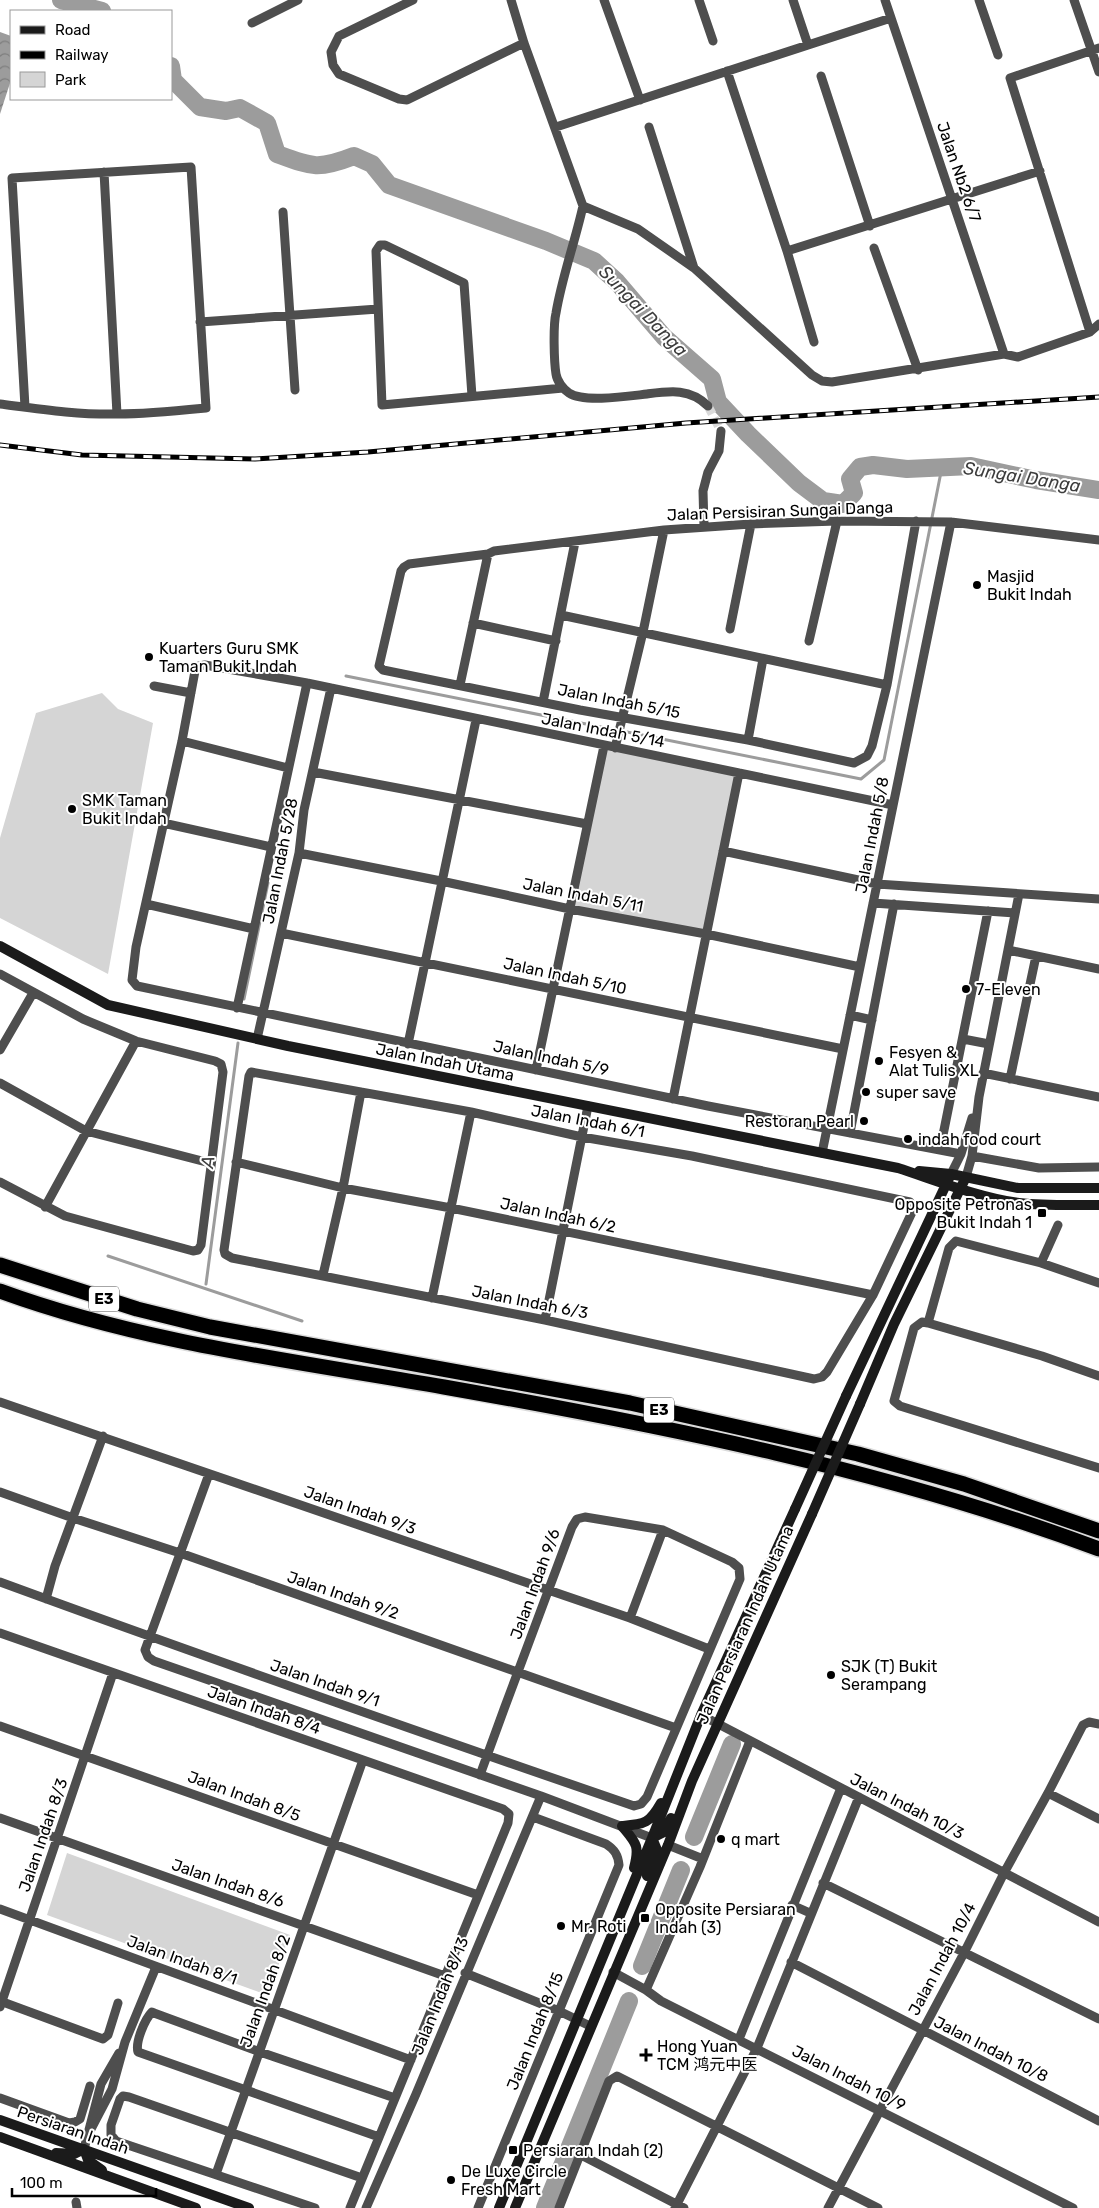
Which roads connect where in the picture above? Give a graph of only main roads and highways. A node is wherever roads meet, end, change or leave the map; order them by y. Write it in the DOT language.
graph roads {
  1 [pos="0,946"];
  2 [pos="898,1168"];
  3 [pos="951,1174"];
  4 [pos="966,1178"];
  5 [pos="946,1184"];
  6 [pos="961,1188"];
  7 [pos="1099,1188"];
  8 [pos="1099,1205"];
  9 [pos="0,1265"];
  10 [pos="0,1291"];
  11 [pos="1099,1530"];
  12 [pos="1099,1549"];
  13 [pos="677,1774"];
  14 [pos="692,1781"];
  15 [pos="652,1838"];
  16 [pos="626,1901"];
  17 [pos="642,1904"];
  18 [pos="0,2120"];
  19 [pos="0,2137"];
  20 [pos="84,2150"];
  21 [pos="41,2152"];
  22 [pos="121,2181"];
  23 [pos="196,2208"];
  24 [pos="249,2208"];
  25 [pos="499,2208"];
  26 [pos="515,2208"];
  1 -- 2 [label="main road, Jalan Indah Utama"];
  2 -- 3 [label="main road, Jalan Indah Utama"];
  2 -- 5 [label="main road, Jalan Indah Utama"];
  3 -- 4 [label="main road, Jalan Indah Utama"];
  3 -- 5 [label="main road, Jalan Persiaran Indah Utama"];
  4 -- 6 [label="main road, Jalan Persiaran Indah Utama"];
  4 -- 7 [label="main road"];
  5 -- 6 [label="main road, Jalan Indah Utama"];
  5 -- 13 [label="main road, Jalan Persiaran Indah Utama, bridge"];
  6 -- 8 [label="main road"];
  6 -- 14 [label="main road, Jalan Persiaran Indah Utama, bridge"];
  9 -- 11 [label="highway, E3"];
  10 -- 12 [label="highway, E3"];
  13 -- 15 [label="main road, Jalan Persiaran Indah Utama"];
  13 -- 16 [label="main road"];
  14 -- 15 [label="main road"];
  14 -- 17 [label="main road, Jalan Persiaran Indah Utama"];
  15 -- 16 [label="main road, Jalan Persiaran Indah Utama"];
  15 -- 17 [label="main road"];
  16 -- 25 [label="main road, Jalan Persiaran Indah Utama"];
  17 -- 26 [label="main road, Jalan Persiaran Indah Utama"];
  18 -- 20 [label="main road, Persiaran Indah"];
  19 -- 21 [label="main road, Persiaran Indah"];
  20 -- 21 [label="main road"];
  20 -- 22 [label="main road"];
  20 -- 24 [label="main road, Persiaran Indah"];
  21 -- 22 [label="main road, Persiaran Indah"];
  22 -- 23 [label="main road, Persiaran Indah"];
}
